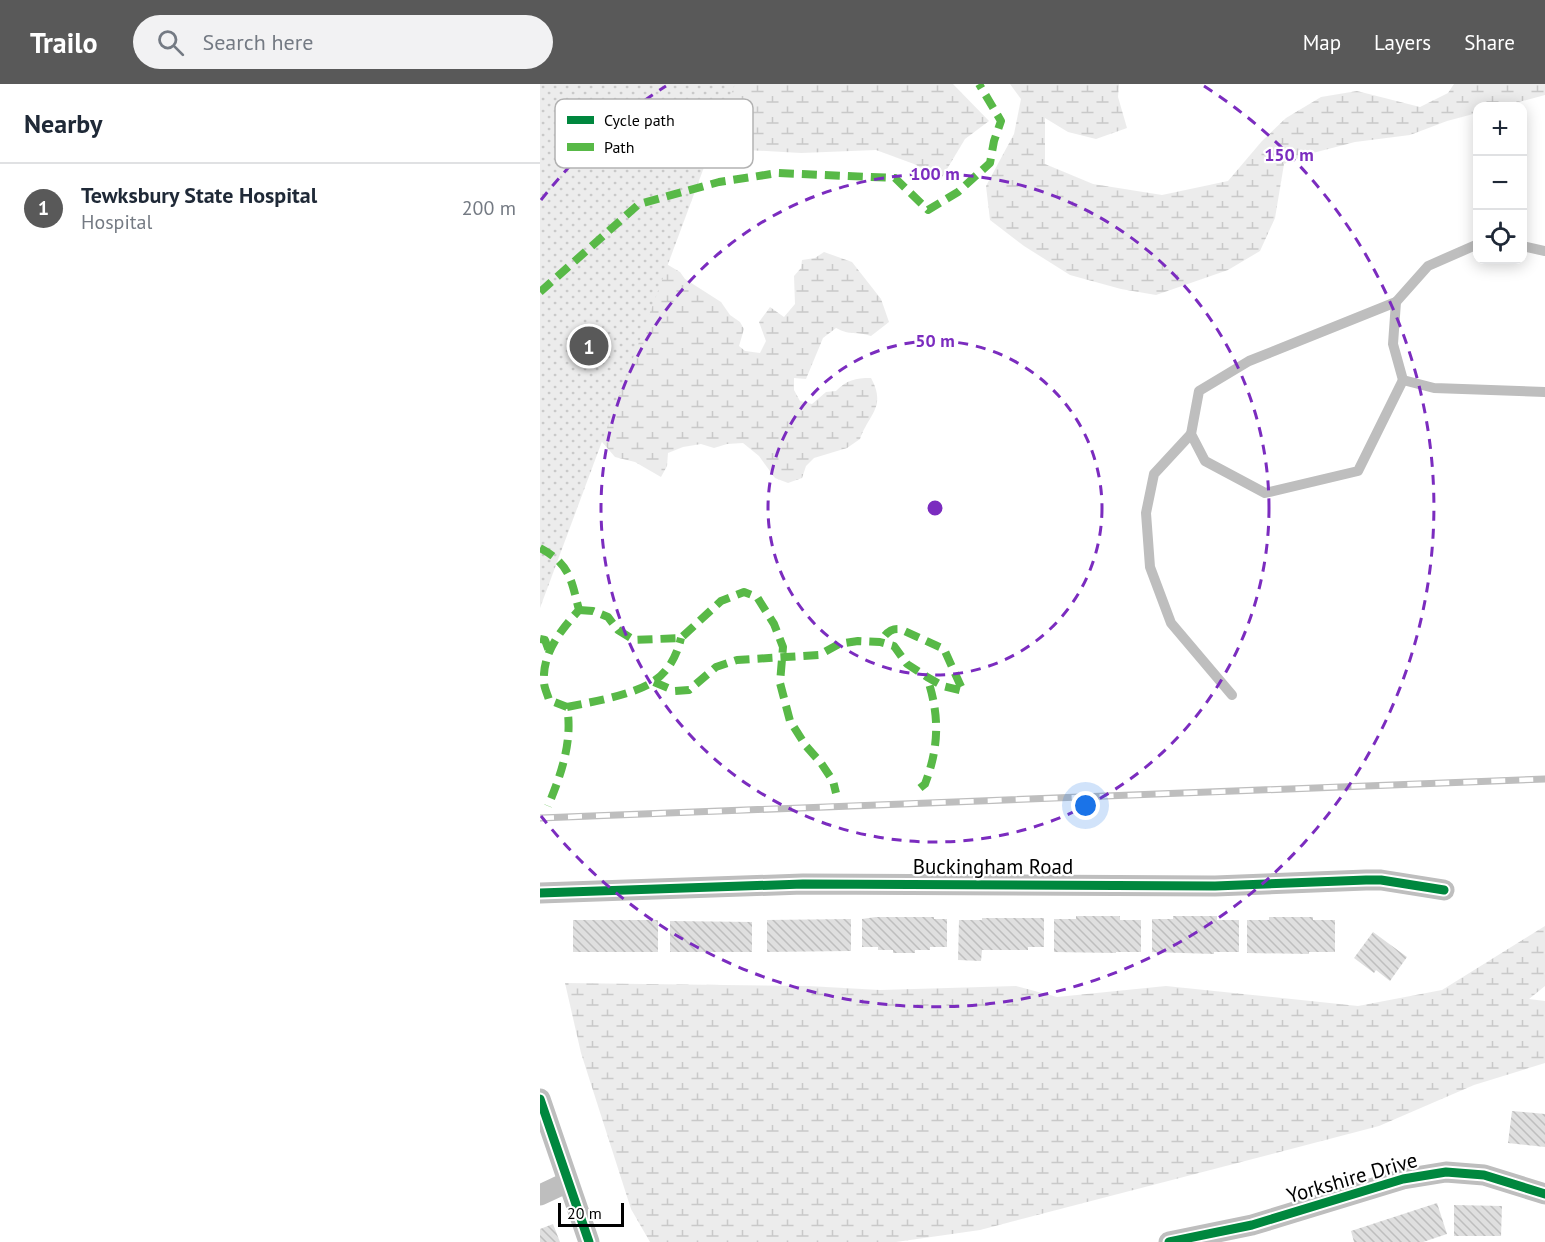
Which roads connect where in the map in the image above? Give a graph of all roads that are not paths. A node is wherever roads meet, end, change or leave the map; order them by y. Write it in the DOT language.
graph roads {
  1 [pos="1473,246"];
  2 [pos="1527,247"];
  3 [pos="1545,251"];
  4 [pos="1396,302"];
  5 [pos="1403,380"];
  6 [pos="1545,392"];
  7 [pos="1191,434"];
  8 [pos="1232,695"];
  9 [pos="1444,890"];
  10 [pos="540,893"];
  11 [pos="540,1099"];
  12 [pos="568,1182"];
  13 [pos="1545,1194"];
  14 [pos="540,1195"];
  15 [pos="589,1242"];
  16 [pos="1169,1242"];
  1 -- 4 [label="lane"];
  2 -- 3 [label="lane"];
  4 -- 5 [label="lane"];
  4 -- 7 [label="lane"];
  5 -- 6 [label="lane"];
  5 -- 7 [label="lane"];
  7 -- 8 [label="lane"];
  9 -- 10 [label="street, Buckingham Road"];
  11 -- 12 [label="street"];
  12 -- 14 [label="street"];
  12 -- 15 [label="street"];
  13 -- 16 [label="street, Yorkshire Drive"];
}
